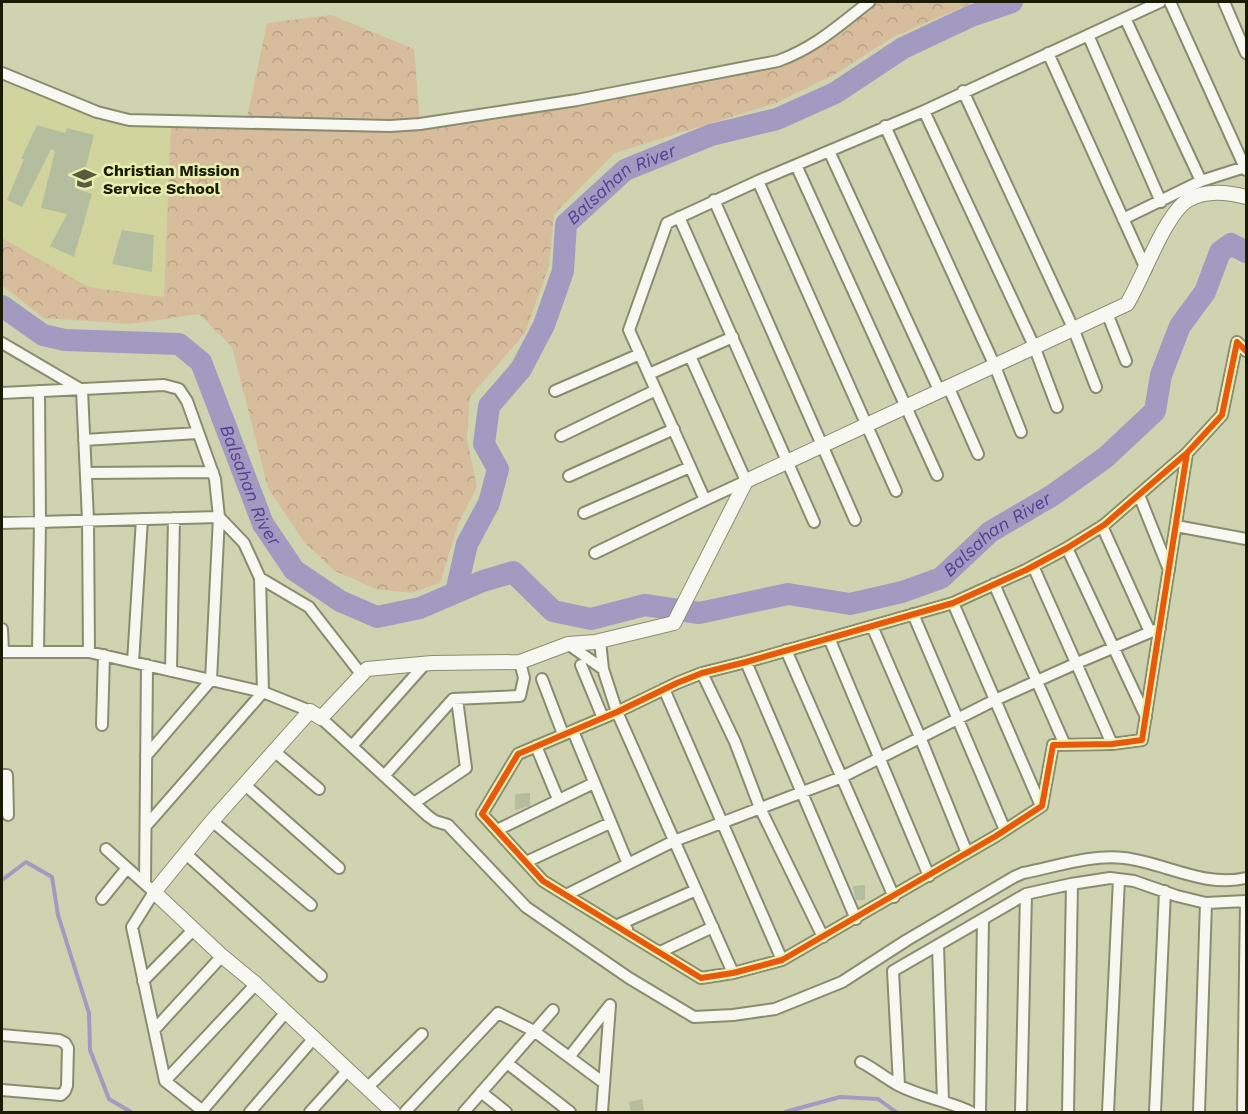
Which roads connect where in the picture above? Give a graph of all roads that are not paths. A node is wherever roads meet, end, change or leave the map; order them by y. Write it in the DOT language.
graph roads {
  1 [pos="869,2"];
  2 [pos="1160,2"];
  3 [pos="1170,2"];
  4 [pos="1224,2"];
  5 [pos="1125,18"];
  6 [pos="1088,34"];
  7 [pos="1048,53"];
  8 [pos="1246,53"];
  9 [pos="2,73"];
  10 [pos="963,91"];
  11 [pos="924,111"];
  12 [pos="885,126"];
  13 [pos="829,151"];
  14 [pos="796,165"];
  15 [pos="1246,169"];
  16 [pos="758,181"];
  17 [pos="1201,181"];
  18 [pos="1246,197"];
  19 [pos="714,200"];
  20 [pos="1161,202"];
  21 [pos="679,217"];
  22 [pos="1123,219"];
  23 [pos="1146,270"];
  24 [pos="1107,313"];
  25 [pos="1073,328"];
  26 [pos="733,337"];
  27 [pos="2,343"];
  28 [pos="1034,346"];
  29 [pos="1246,351"];
  30 [pos="640,354"];
  31 [pos="690,356"];
  32 [pos="1126,361"];
  33 [pos="994,364"];
  34 [pos="649,374"];
  35 [pos="1096,387"];
  36 [pos="944,388"];
  37 [pos="82,390"];
  38 [pos="656,390"];
  39 [pos="39,391"];
  40 [pos="555,391"];
  41 [pos="2,393"];
  42 [pos="906,405"];
  43 [pos="1057,407"];
  44 [pos="866,424"];
  45 [pos="674,429"];
  46 [pos="1021,432"];
  47 [pos="198,433"];
  48 [pos="561,436"];
  49 [pos="84,440"];
  50 [pos="823,445"];
  51 [pos="1187,453"];
  52 [pos="978,454"];
  53 [pos="788,461"];
  54 [pos="690,467"];
  55 [pos="213,472"];
  56 [pos="86,473"];
  57 [pos="937,475"];
  58 [pos="569,476"];
  59 [pos="746,481"];
  60 [pos="896,491"];
  61 [pos="1139,495"];
  62 [pos="705,500"];
  63 [pos="584,513"];
  64 [pos="219,517"];
  65 [pos="174,518"];
  66 [pos="142,519"];
  67 [pos="88,520"];
  68 [pos="855,520"];
  69 [pos="40,522"];
  70 [pos="814,522"];
  71 [pos="2,523"];
  72 [pos="1102,526"];
  73 [pos="1176,526"];
  74 [pos="1246,538"];
  75 [pos="1067,548"];
  76 [pos="595,553"];
  77 [pos="1033,566"];
  78 [pos="1169,570"];
  79 [pos="260,578"];
  80 [pos="994,584"];
  81 [pos="953,603"];
  82 [pos="913,614"];
  83 [pos="872,626"];
  84 [pos="2,629"];
  85 [pos="1155,630"];
  86 [pos="829,638"];
  87 [pos="600,641"];
  88 [pos="568,644"];
  89 [pos="1114,647"];
  90 [pos="786,650"];
  91 [pos="2,652"];
  92 [pos="38,652"];
  93 [pos="89,652"];
  94 [pos="104,655"];
  95 [pos="133,662"];
  96 [pos="520,662"];
  97 [pos="746,662"];
  98 [pos="1077,663"];
  99 [pos="425,664"];
  100 [pos="147,665"];
  101 [pos="581,665"];
  102 [pos="603,669"];
  103 [pos="171,671"];
  104 [pos="702,673"];
  105 [pos="361,674"];
  106 [pos="542,679"];
  107 [pos="211,680"];
  108 [pos="1037,681"];
  109 [pos="664,689"];
  110 [pos="262,692"];
  111 [pos="457,699"];
  112 [pos="995,700"];
  113 [pos="617,712"];
  114 [pos="316,714"];
  115 [pos="1146,717"];
  116 [pos="603,718"];
  117 [pos="959,718"];
  118 [pos="102,725"];
  119 [pos="568,733"];
  120 [pos="920,738"];
  121 [pos="1112,744"];
  122 [pos="1065,745"];
  123 [pos="352,746"];
  124 [pos="536,746"];
  125 [pos="274,751"];
  126 [pos="146,756"];
  127 [pos="880,758"];
  128 [pos="2,775"];
  129 [pos="384,776"];
  130 [pos="842,777"];
  131 [pos="594,783"];
  132 [pos="244,784"];
  133 [pos="320,789"];
  134 [pos="801,792"];
  135 [pos="558,799"];
  136 [pos="414,803"];
  137 [pos="1042,806"];
  138 [pos="760,808"];
  139 [pos="8,815"];
  140 [pos="212,821"];
  141 [pos="610,823"];
  142 [pos="723,823"];
  143 [pos="146,826"];
  144 [pos="497,830"];
  145 [pos="1005,830"];
  146 [pos="674,842"];
  147 [pos="106,849"];
  148 [pos="185,853"];
  149 [pos="967,853"];
  150 [pos="526,862"];
  151 [pos="628,864"];
  152 [pos="128,868"];
  153 [pos="339,868"];
  154 [pos="929,876"];
  155 [pos="1246,878"];
  156 [pos="1119,879"];
  157 [pos="1071,884"];
  158 [pos="150,888"];
  159 [pos="696,890"];
  160 [pos="1165,891"];
  161 [pos="1026,894"];
  162 [pos="566,895"];
  163 [pos="894,897"];
  164 [pos="102,899"];
  165 [pos="1246,901"];
  166 [pos="1206,903"];
  167 [pos="311,905"];
  168 [pos="856,918"];
  169 [pos="983,920"];
  170 [pos="713,927"];
  171 [pos="194,929"];
  172 [pos="823,937"];
  173 [pos="938,945"];
  174 [pos="660,952"];
  175 [pos="222,956"];
  176 [pos="782,960"];
  177 [pos="734,973"];
  178 [pos="321,976"];
  179 [pos="143,981"];
  180 [pos="256,984"];
  181 [pos="553,1010"];
  182 [pos="286,1012"];
  183 [pos="154,1030"];
  184 [pos="534,1031"];
  185 [pos="422,1034"];
  186 [pos="2,1035"];
  187 [pos="314,1038"];
  188 [pos="570,1056"];
  189 [pos="861,1062"];
  190 [pos="507,1063"];
  191 [pos="348,1070"];
  192 [pos="165,1081"];
  193 [pos="604,1083"];
  194 [pos="899,1085"];
  195 [pos="367,1088"];
  196 [pos="2,1090"];
  197 [pos="482,1092"];
  198 [pos="943,1101"];
  199 [pos="203,1112"];
  200 [pos="250,1113"];
  201 [pos="310,1113"];
  202 [pos="393,1113"];
  203 [pos="405,1113"];
  204 [pos="464,1113"];
  205 [pos="506,1113"];
  206 [pos="570,1113"];
  207 [pos="602,1113"];
  208 [pos="971,1113"];
  209 [pos="980,1113"];
  210 [pos="1021,1113"];
  211 [pos="1068,1113"];
  212 [pos="1108,1113"];
  213 [pos="1155,1113"];
  214 [pos="1199,1113"];
  215 [pos="1244,1113"];
  1 -- 9 [label="street"];
  2 -- 5 [label="street"];
  3 -- 15 [label="street"];
  4 -- 8 [label="street"];
  5 -- 6 [label="street"];
  5 -- 17 [label="street"];
  6 -- 7 [label="street"];
  6 -- 20 [label="street"];
  7 -- 10 [label="street"];
  7 -- 22 [label="street"];
  10 -- 11 [label="street"];
  10 -- 25 [label="street"];
  11 -- 12 [label="street"];
  11 -- 28 [label="street"];
  12 -- 13 [label="street"];
  12 -- 33 [label="street"];
  13 -- 14 [label="street"];
  13 -- 36 [label="street"];
  14 -- 16 [label="street"];
  14 -- 42 [label="street"];
  15 -- 17 [label="street"];
  16 -- 19 [label="street"];
  16 -- 44 [label="street"];
  17 -- 20 [label="street"];
  18 -- 23 [label="street"];
  19 -- 21 [label="street"];
  19 -- 50 [label="street"];
  20 -- 22 [label="street"];
  21 -- 26 [label="street"];
  21 -- 30 [label="street"];
  22 -- 23 [label="street"];
  23 -- 24 [label="street"];
  24 -- 25 [label="street"];
  24 -- 32 [label="street"];
  25 -- 28 [label="street"];
  25 -- 35 [label="street"];
  26 -- 31 [label="street"];
  26 -- 53 [label="street"];
  27 -- 37 [label="street"];
  28 -- 33 [label="street"];
  28 -- 43 [label="street"];
  29 -- 51 [label="street"];
  30 -- 34 [label="street"];
  30 -- 40 [label="street"];
  31 -- 34 [label="street"];
  31 -- 59 [label="street"];
  33 -- 36 [label="street"];
  33 -- 46 [label="street"];
  34 -- 38 [label="street"];
  36 -- 42 [label="street"];
  36 -- 52 [label="street"];
  37 -- 39 [label="street"];
  37 -- 47 [label="street"];
  37 -- 49 [label="street"];
  38 -- 45 [label="street"];
  38 -- 48 [label="street"];
  39 -- 41 [label="street"];
  39 -- 69 [label="street"];
  42 -- 44 [label="street"];
  42 -- 57 [label="street"];
  44 -- 50 [label="street"];
  44 -- 60 [label="street"];
  45 -- 54 [label="street"];
  45 -- 58 [label="street"];
  47 -- 49 [label="street"];
  47 -- 55 [label="street"];
  49 -- 56 [label="street"];
  50 -- 53 [label="street"];
  50 -- 68 [label="street"];
  51 -- 61 [label="street"];
  51 -- 73 [label="street"];
  53 -- 59 [label="street"];
  53 -- 70 [label="street"];
  54 -- 62 [label="street"];
  54 -- 63 [label="street"];
  55 -- 56 [label="street"];
  55 -- 64 [label="street"];
  56 -- 67 [label="street"];
  59 -- 62 [label="street"];
  59 -- 87 [label="street"];
  61 -- 72 [label="street"];
  61 -- 78 [label="street"];
  62 -- 76 [label="street"];
  64 -- 65 [label="street"];
  64 -- 79 [label="street"];
  64 -- 107 [label="street"];
  65 -- 66 [label="street"];
  65 -- 103 [label="street"];
  66 -- 67 [label="street"];
  66 -- 95 [label="street"];
  67 -- 69 [label="street"];
  67 -- 93 [label="street"];
  69 -- 71 [label="street"];
  69 -- 92 [label="street"];
  72 -- 75 [label="street"];
  72 -- 85 [label="street"];
  73 -- 74 [label="street"];
  73 -- 78 [label="street"];
  75 -- 77 [label="street"];
  75 -- 89 [label="street"];
  77 -- 80 [label="street"];
  77 -- 98 [label="street"];
  78 -- 85 [label="street"];
  79 -- 105 [label="street"];
  79 -- 110 [label="street"];
  80 -- 81 [label="street"];
  80 -- 108 [label="street"];
  81 -- 82 [label="street"];
  81 -- 112 [label="street"];
  82 -- 83 [label="street"];
  82 -- 117 [label="street"];
  83 -- 86 [label="street"];
  83 -- 120 [label="street"];
  84 -- 91 [label="street"];
  85 -- 89 [label="street"];
  85 -- 115 [label="street"];
  86 -- 90 [label="street"];
  86 -- 127 [label="street"];
  87 -- 88 [label="street"];
  87 -- 102 [label="street"];
  88 -- 96 [label="street"];
  88 -- 102 [label="street"];
  89 -- 98 [label="street"];
  89 -- 115 [label="street"];
  90 -- 97 [label="street"];
  90 -- 130 [label="street"];
  91 -- 92 [label="street"];
  92 -- 93 [label="street"];
  93 -- 94 [label="street"];
  94 -- 95 [label="street"];
  94 -- 118 [label="street"];
  95 -- 100 [label="street"];
  96 -- 99 [label="street"];
  96 -- 111 [label="street"];
  97 -- 104 [label="street"];
  97 -- 134 [label="street"];
  98 -- 108 [label="street"];
  98 -- 121 [label="street"];
  99 -- 105 [label="street"];
  99 -- 123 [label="street"];
  100 -- 103 [label="street"];
  100 -- 126 [label="street"];
  101 -- 116 [label="street"];
  102 -- 113 [label="street"];
  103 -- 107 [label="street"];
  104 -- 109 [label="street"];
  104 -- 138 [label="street"];
  105 -- 114 [label="street"];
  106 -- 119 [label="street"];
  107 -- 110 [label="street"];
  107 -- 126 [label="street"];
  108 -- 112 [label="street"];
  108 -- 122 [label="street"];
  109 -- 113 [label="street"];
  109 -- 142 [label="street"];
  110 -- 114 [label="street"];
  110 -- 143 [label="street"];
  111 -- 129 [label="street"];
  111 -- 136 [label="street"];
  112 -- 117 [label="street"];
  112 -- 137 [label="street"];
  113 -- 116 [label="street"];
  113 -- 146 [label="street"];
  114 -- 123 [label="street"];
  114 -- 125 [label="street"];
  115 -- 121 [label="street"];
  116 -- 119 [label="street"];
  117 -- 120 [label="street"];
  117 -- 145 [label="street"];
  119 -- 124 [label="street"];
  119 -- 131 [label="street"];
  120 -- 127 [label="street"];
  120 -- 149 [label="street"];
  121 -- 122 [label="street"];
  122 -- 137 [label="street"];
  123 -- 129 [label="street"];
  124 -- 135 [label="street"];
  124 -- 144 [label="street"];
  125 -- 132 [label="street"];
  125 -- 133 [label="street"];
  126 -- 143 [label="street"];
  127 -- 130 [label="street"];
  127 -- 154 [label="street"];
  128 -- 139 [label="street"];
  129 -- 136 [label="street"];
  130 -- 134 [label="street"];
  130 -- 163 [label="street"];
  131 -- 135 [label="street"];
  131 -- 141 [label="street"];
  132 -- 140 [label="street"];
  132 -- 153 [label="street"];
  134 -- 138 [label="street"];
  134 -- 168 [label="street"];
  135 -- 144 [label="street"];
  136 -- 155 [label="street"];
  137 -- 145 [label="street"];
  138 -- 142 [label="street"];
  138 -- 172 [label="street"];
  140 -- 148 [label="street"];
  140 -- 167 [label="street"];
  141 -- 150 [label="street"];
  141 -- 151 [label="street"];
  142 -- 146 [label="street"];
  142 -- 176 [label="street"];
  143 -- 158 [label="street"];
  144 -- 150 [label="street"];
  145 -- 149 [label="street"];
  146 -- 151 [label="street"];
  146 -- 159 [label="street"];
  147 -- 152 [label="street"];
  148 -- 158 [label="street"];
  148 -- 178 [label="street"];
  149 -- 154 [label="street"];
  150 -- 162 [label="street"];
  151 -- 162 [label="street"];
  152 -- 158 [label="street"];
  152 -- 164 [label="street"];
  154 -- 163 [label="street"];
  156 -- 157 [label="street"];
  156 -- 160 [label="street"];
  156 -- 212 [label="street"];
  157 -- 161 [label="street"];
  157 -- 211 [label="street"];
  158 -- 171 [label="street"];
  158 -- 179 [label="street"];
  159 -- 170 [label="street"];
  159 -- 174 [label="street"];
  160 -- 166 [label="street"];
  160 -- 213 [label="street"];
  161 -- 169 [label="street"];
  161 -- 210 [label="street"];
  162 -- 174 [label="street"];
  163 -- 168 [label="street"];
  165 -- 166 [label="street"];
  165 -- 215 [label="street"];
  166 -- 214 [label="street"];
  168 -- 172 [label="street"];
  169 -- 173 [label="street"];
  169 -- 209 [label="street"];
  170 -- 174 [label="street"];
  170 -- 177 [label="street"];
  171 -- 175 [label="street"];
  171 -- 179 [label="street"];
  172 -- 176 [label="street"];
  173 -- 194 [label="street"];
  173 -- 198 [label="street"];
  174 -- 177 [label="street"];
  175 -- 180 [label="street"];
  175 -- 183 [label="street"];
  176 -- 177 [label="street"];
  179 -- 183 [label="street"];
  180 -- 182 [label="street"];
  180 -- 192 [label="street"];
  181 -- 184 [label="street"];
  182 -- 187 [label="street"];
  182 -- 199 [label="street"];
  183 -- 192 [label="street"];
  184 -- 188 [label="street"];
  184 -- 190 [label="street"];
  184 -- 203 [label="street"];
  185 -- 195 [label="street"];
  186 -- 196 [label="street"];
  187 -- 191 [label="street"];
  187 -- 200 [label="street"];
  188 -- 193 [label="street"];
  188 -- 193 [label="street"];
  189 -- 194 [label="street"];
  190 -- 197 [label="street"];
  190 -- 206 [label="street"];
  191 -- 195 [label="street"];
  191 -- 201 [label="street"];
  192 -- 199 [label="street"];
  193 -- 207 [label="street"];
  194 -- 198 [label="street"];
  195 -- 202 [label="street"];
  197 -- 204 [label="street"];
  197 -- 205 [label="street"];
  198 -- 208 [label="street"];
}
